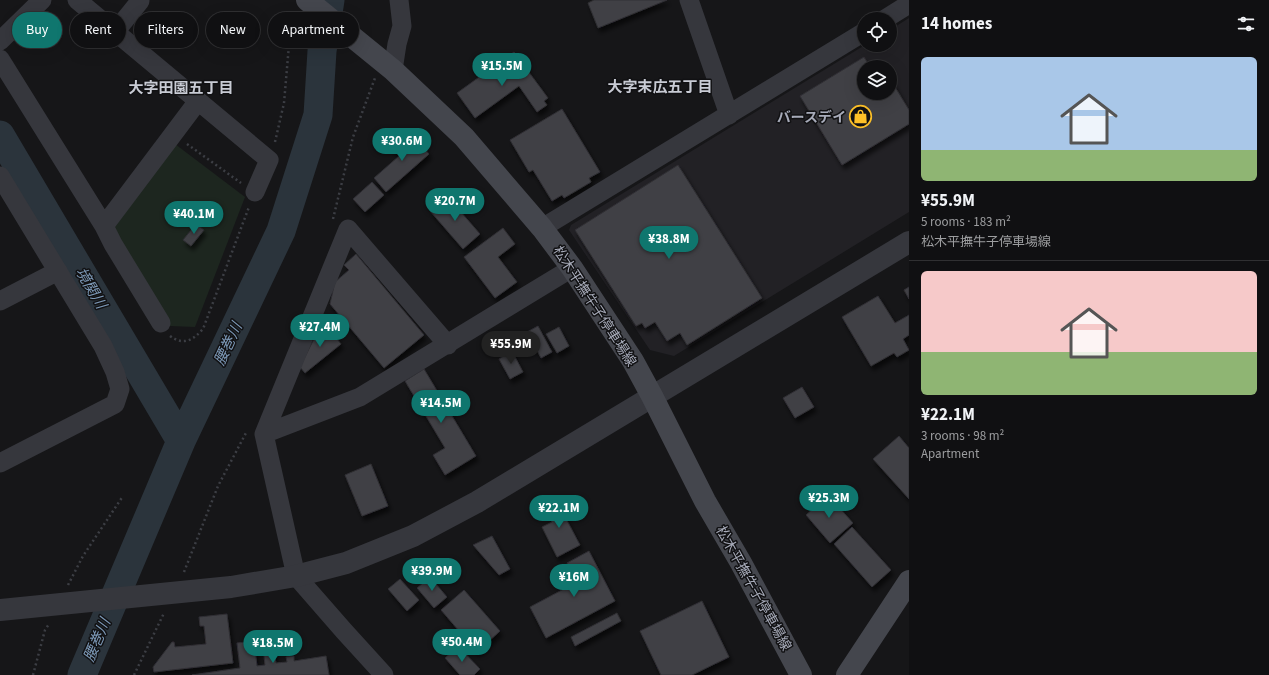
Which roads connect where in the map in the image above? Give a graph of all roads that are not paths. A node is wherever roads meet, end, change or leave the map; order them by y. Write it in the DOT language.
graph roads {
  1 [pos="42,0"];
  2 [pos="77,0"];
  3 [pos="139,0"];
  4 [pos="400,0"];
  5 [pos="689,0"];
  6 [pos="300,4"];
  7 [pos="903,4"];
  8 [pos="92,12"];
  9 [pos="893,12"];
  10 [pos="126,19"];
  11 [pos="857,36"];
  12 [pos="126,40"];
  13 [pos="0,41"];
  14 [pos="0,59"];
  15 [pos="388,65"];
  16 [pos="198,101"];
  17 [pos="729,115"];
  18 [pos="0,176"];
  19 [pos="251,195"];
  20 [pos="104,226"];
  21 [pos="542,228"];
  22 [pos="909,242"];
  23 [pos="572,268"];
  24 [pos="58,271"];
  25 [pos="0,301"];
  26 [pos="161,323"];
  27 [pos="448,345"];
  28 [pos="652,396"];
  29 [pos="257,430"];
  30 [pos="0,463"];
  31 [pos="296,576"];
  32 [pos="909,581"];
  33 [pos="0,610"];
  34 [pos="384,675"];
  35 [pos="801,675"];
  36 [pos="847,675"];
  1 -- 13 [label="street"];
  2 -- 8 [label="street"];
  3 -- 10 [label="street"];
  4 -- 15 [label="street"];
  5 -- 17 [label="street"];
  6 -- 15 [label="main road, 松木平撫牛子停車場線"];
  7 -- 9 [label="street"];
  11 -- 17 [label="street"];
  12 -- 16 [label="street"];
  14 -- 20 [label="street"];
  15 -- 21 [label="main road, 松木平撫牛子停車場線"];
  16 -- 19 [label="street"];
  16 -- 20 [label="street"];
  17 -- 21 [label="street"];
  18 -- 24 [label="street"];
  20 -- 26 [label="street"];
  21 -- 23 [label="main road, 松木平撫牛子停車場線"];
  22 -- 28 [label="street"];
  23 -- 27 [label="street"];
  23 -- 28 [label="main road, 松木平撫牛子停車場線"];
  24 -- 25 [label="street"];
  24 -- 30 [label="street"];
  27 -- 29 [label="street"];
  27 -- 29 [label="street"];
  28 -- 31 [label="street"];
  28 -- 35 [label="main road, 松木平撫牛子停車場線"];
  29 -- 31 [label="street"];
  31 -- 33 [label="street"];
  31 -- 34 [label="street"];
  32 -- 36 [label="main road"];
}
